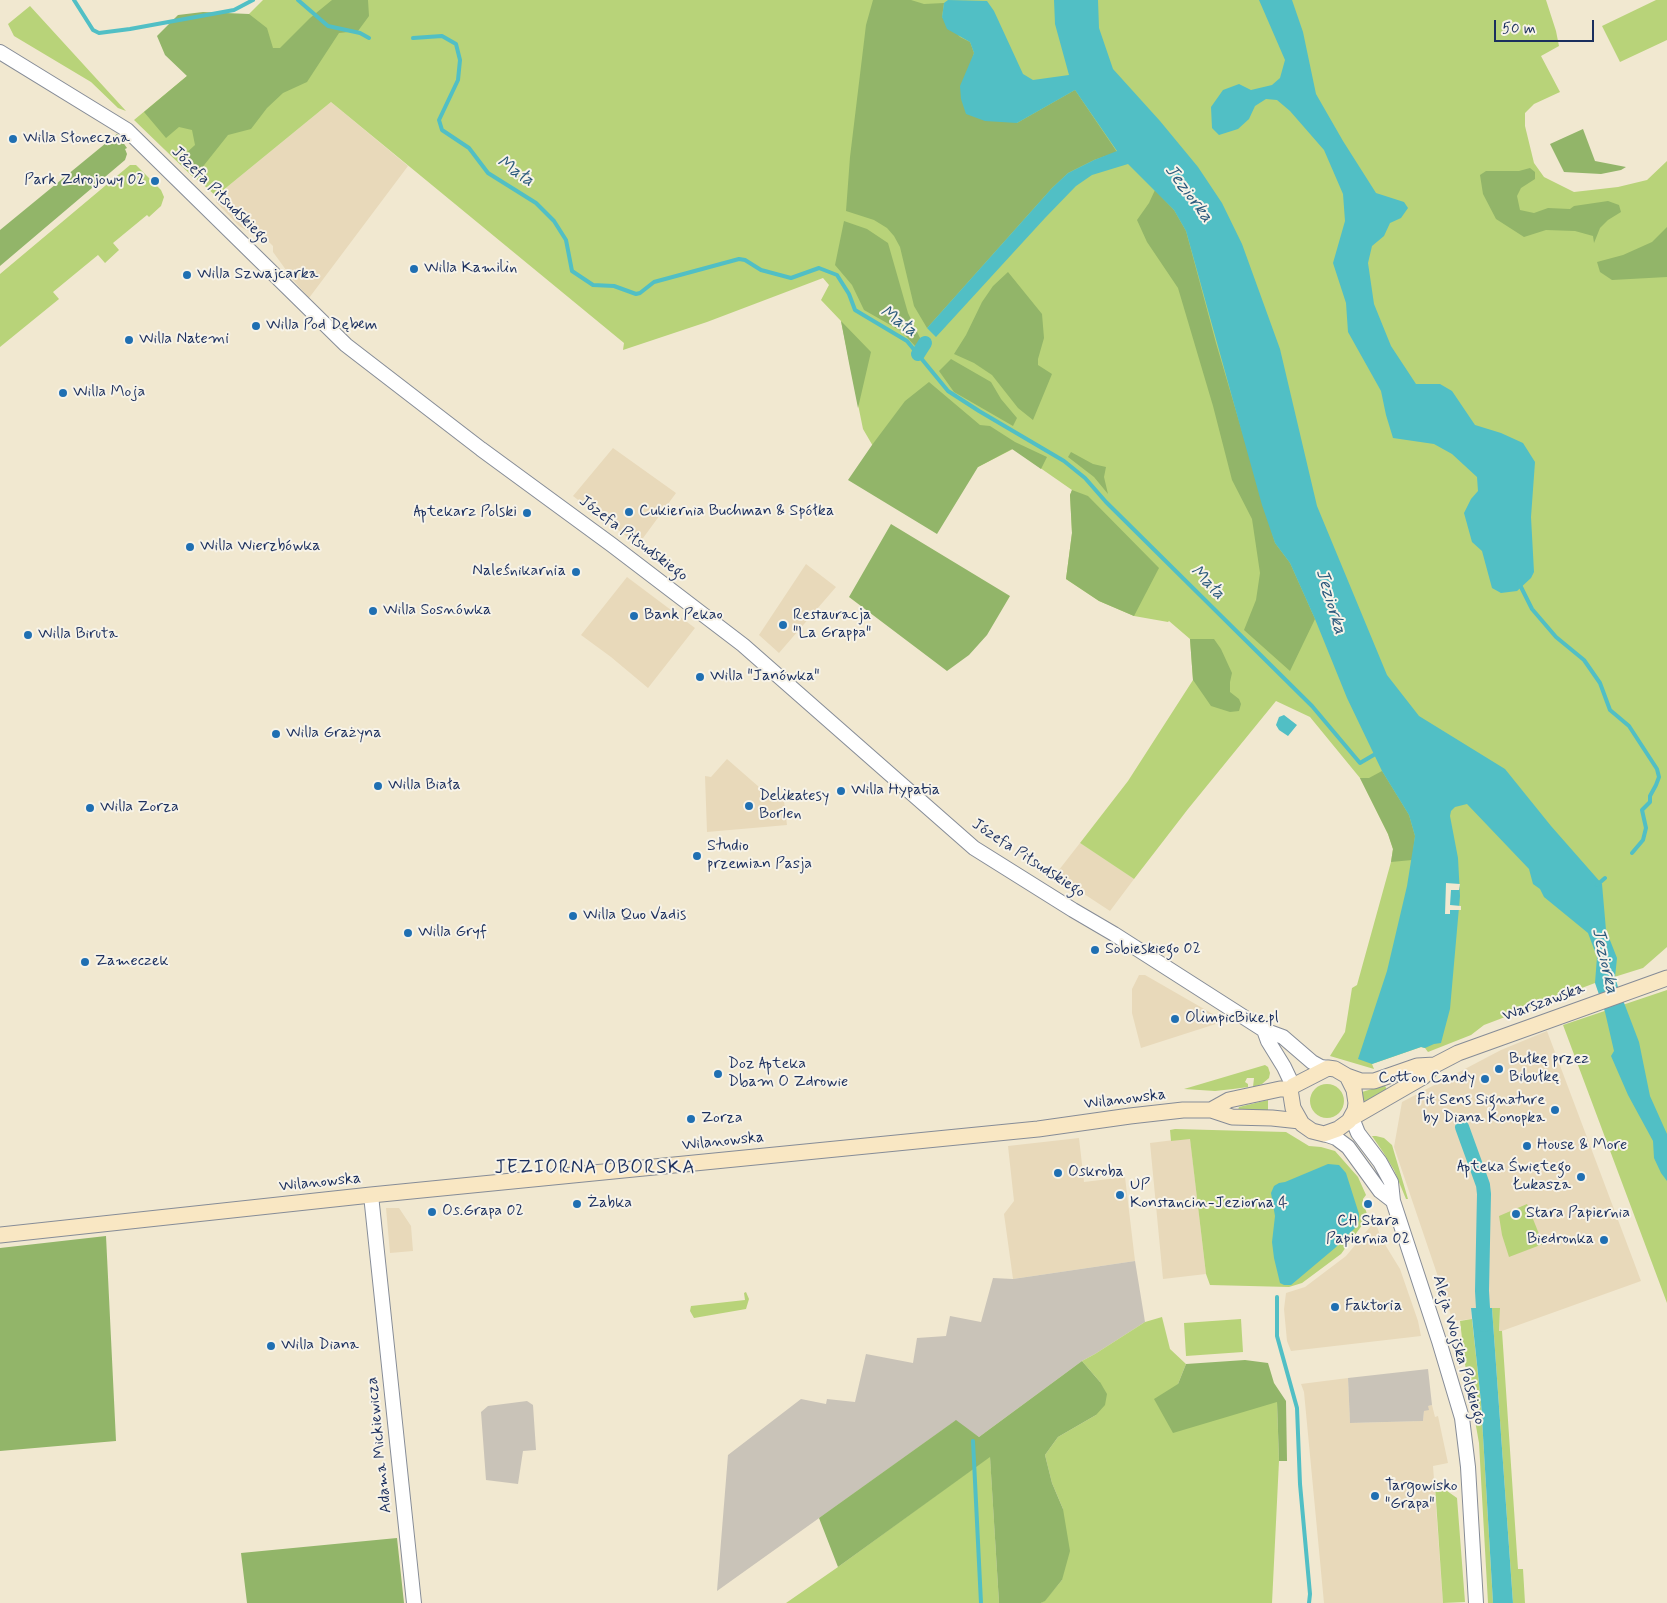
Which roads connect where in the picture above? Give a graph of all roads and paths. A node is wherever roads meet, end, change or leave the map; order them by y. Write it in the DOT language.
graph roads {
  1 [pos="0,52"];
  2 [pos="1667,978"];
  3 [pos="1264,1030"];
  4 [pos="1435,1065"];
  5 [pos="1328,1068"];
  6 [pos="1347,1076"];
  7 [pos="1291,1087"];
  8 [pos="1211,1110"];
  9 [pos="1366,1111"];
  10 [pos="1352,1118"];
  11 [pos="1300,1121"];
  12 [pos="1324,1134"];
  13 [pos="1370,1148"];
  14 [pos="371,1195"];
  15 [pos="1393,1201"];
  16 [pos="0,1235"];
  17 [pos="414,1603"];
  18 [pos="1476,1603"];
  1 -- 3 [label="street, Józefa Piłsudskiego"];
  2 -- 4 [label="main road, Warszawska"];
  3 -- 5 [label="street, Józefa Piłsudskiego"];
  3 -- 7 [label="street"];
  4 -- 6 [label="main road, Warszawska"];
  4 -- 9 [label="main road, Warszawska"];
  5 -- 6 [label="main road"];
  5 -- 7 [label="main road"];
  6 -- 10 [label="main road"];
  7 -- 8 [label="main road, Wilanowska"];
  7 -- 11 [label="main road"];
  8 -- 11 [label="main road, Wilanowska"];
  8 -- 14 [label="main road, Wilanowska"];
  9 -- 10 [label="main road, Warszawska"];
  9 -- 13 [label="street, Aleja Wojska Polskiego"];
  10 -- 12 [label="main road"];
  10 -- 13 [label="street, Aleja Wojska Polskiego"];
  11 -- 12 [label="main road"];
  12 -- 15 [label="street, Aleja Wojska Polskiego"];
  13 -- 15 [label="street, Aleja Wojska Polskiego"];
  14 -- 16 [label="main road, Wilanowska"];
  14 -- 17 [label="street, Adama Mickiewicza"];
  15 -- 18 [label="street, Aleja Wojska Polskiego"];
}
